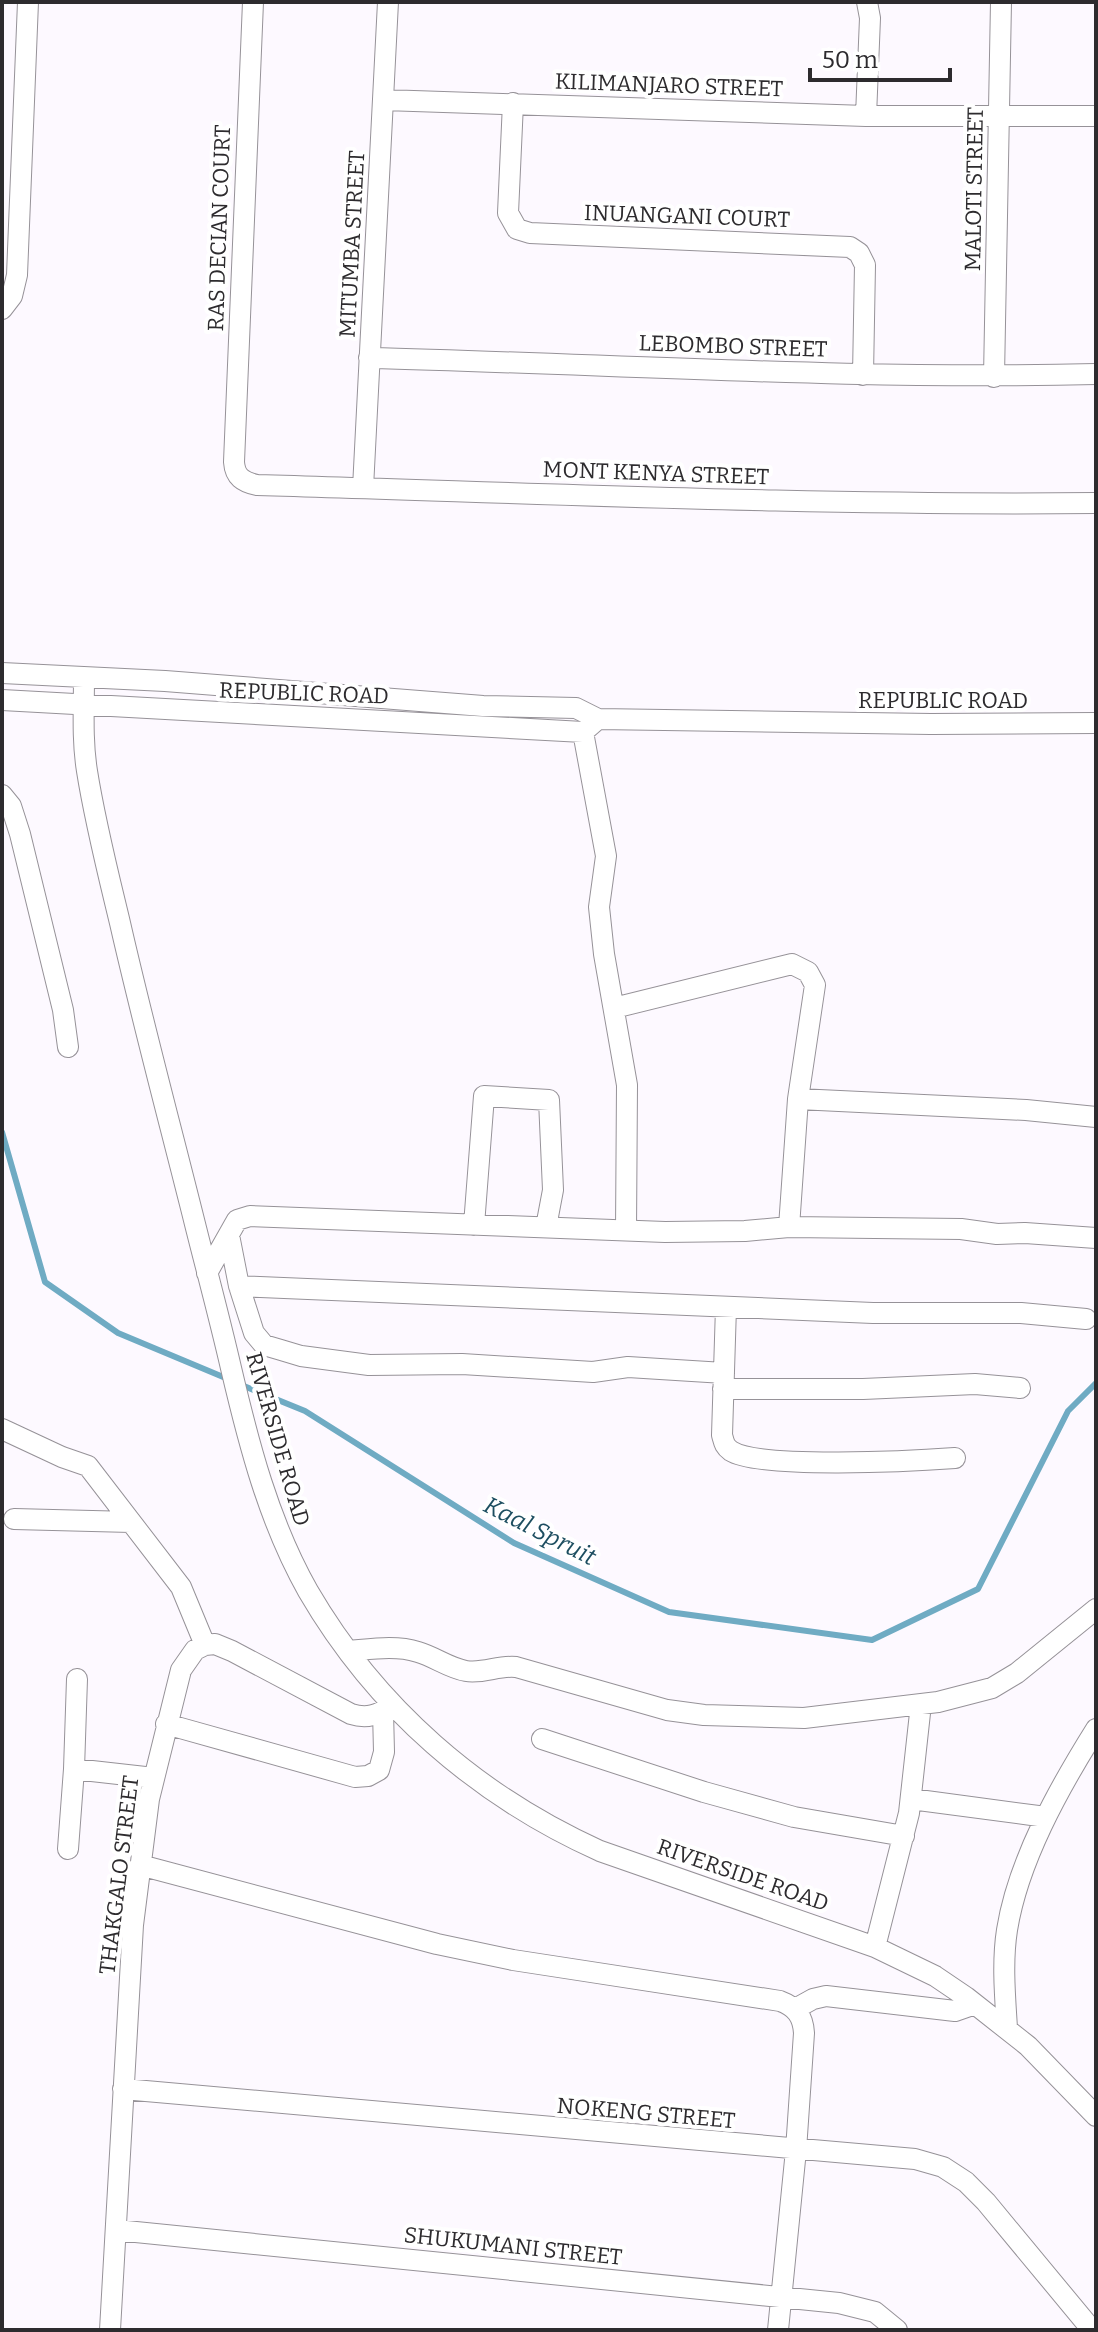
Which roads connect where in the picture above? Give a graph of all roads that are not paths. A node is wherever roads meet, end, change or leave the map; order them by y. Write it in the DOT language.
graph roads {
  1 [pos="28,2"];
  2 [pos="253,2"];
  3 [pos="388,2"];
  4 [pos="867,2"];
  5 [pos="1001,2"];
  6 [pos="384,100"];
  7 [pos="513,103"];
  8 [pos="866,116"];
  9 [pos="1096,116"];
  10 [pos="1000,118"];
  11 [pos="11,200"];
  12 [pos="7,302"];
  13 [pos="369,358"];
  14 [pos="1096,374"];
  15 [pos="863,375"];
  16 [pos="994,377"];
  17 [pos="234,457"];
  18 [pos="363,488"];
  19 [pos="1096,503"];
  20 [pos="2,673"];
  21 [pos="84,677"];
  22 [pos="2,700"];
  23 [pos="84,706"];
  24 [pos="1096,723"];
  25 [pos="591,726"];
  26 [pos="2,795"];
  27 [pos="614,1008"];
  28 [pos="68,1047"];
  29 [pos="798,1099"];
  30 [pos="1096,1117"];
  31 [pos="474,1225"];
  32 [pos="546,1227"];
  33 [pos="789,1227"];
  34 [pos="626,1230"];
  35 [pos="229,1235"];
  36 [pos="1096,1238"];
  37 [pos="207,1273"];
  38 [pos="239,1286"];
  39 [pos="726,1307"];
  40 [pos="1086,1319"];
  41 [pos="724,1381"];
  42 [pos="1020,1388"];
  43 [pos="2,1429"];
  44 [pos="955,1458"];
  45 [pos="14,1519"];
  46 [pos="131,1522"];
  47 [pos="1096,1609"];
  48 [pos="205,1645"];
  49 [pos="349,1651"];
  50 [pos="77,1679"];
  51 [pos="921,1704"];
  52 [pos="387,1708"];
  53 [pos="166,1724"];
  54 [pos="1096,1729"];
  55 [pos="542,1739"];
  56 [pos="74,1769"];
  57 [pos="154,1778"];
  58 [pos="911,1799"];
  59 [pos="1046,1817"];
  60 [pos="904,1836"];
  61 [pos="68,1849"];
  62 [pos="140,1865"];
  63 [pos="875,1947"];
  64 [pos="975,2004"];
  65 [pos="795,2009"];
  66 [pos="1007,2028"];
  67 [pos="123,2089"];
  68 [pos="1096,2116"];
  69 [pos="796,2150"];
  70 [pos="116,2230"];
  71 [pos="780,2297"];
  72 [pos="110,2330"];
  73 [pos="778,2330"];
  74 [pos="897,2330"];
  75 [pos="1092,2330"];
  1 -- 11 [label="street"];
  2 -- 17 [label="street, RAS DECIAN COURT"];
  3 -- 6 [label="street, MITUMBA STREET"];
  4 -- 8 [label="street"];
  5 -- 10 [label="street, MALOTI STREET"];
  6 -- 7 [label="street, KILIMANJARO STREET"];
  6 -- 13 [label="street, MITUMBA STREET"];
  7 -- 8 [label="street, KILIMANJARO STREET"];
  7 -- 15 [label="street, INUANGANI COURT"];
  8 -- 10 [label="street, KILIMANJARO STREET"];
  9 -- 10 [label="street, KILIMANJARO STREET"];
  10 -- 16 [label="street, MALOTI STREET"];
  11 -- 12 [label="street"];
  13 -- 15 [label="street, LEBOMBO STREET"];
  13 -- 18 [label="street, MITUMBA STREET"];
  14 -- 16 [label="street, LEBOMBO STREET"];
  15 -- 16 [label="street, LEBOMBO STREET"];
  17 -- 18 [label="street, MONT KENYA STREET"];
  18 -- 19 [label="street, MONT KENYA STREET"];
  20 -- 21 [label="street, REPUBLIC ROAD"];
  21 -- 23 [label="street, RIVERSIDE ROAD"];
  21 -- 25 [label="street, REPUBLIC ROAD"];
  22 -- 23 [label="street, REPUBLIC ROAD"];
  23 -- 25 [label="street, REPUBLIC ROAD"];
  23 -- 37 [label="street, RIVERSIDE ROAD"];
  24 -- 25 [label="street, REPUBLIC ROAD"];
  25 -- 27 [label="street"];
  26 -- 28 [label="street"];
  27 -- 29 [label="street"];
  27 -- 34 [label="street"];
  29 -- 30 [label="street"];
  29 -- 33 [label="street"];
  31 -- 32 [label="street"];
  31 -- 32 [label="street"];
  31 -- 35 [label="street"];
  32 -- 34 [label="street"];
  33 -- 34 [label="street"];
  33 -- 36 [label="street"];
  35 -- 37 [label="street"];
  35 -- 38 [label="street"];
  37 -- 49 [label="street, RIVERSIDE ROAD"];
  38 -- 39 [label="street"];
  38 -- 41 [label="street"];
  39 -- 40 [label="street"];
  39 -- 41 [label="street"];
  41 -- 42 [label="street"];
  41 -- 44 [label="street"];
  43 -- 46 [label="street"];
  45 -- 46 [label="street"];
  46 -- 48 [label="street"];
  47 -- 51 [label="street"];
  48 -- 52 [label="street"];
  48 -- 53 [label="street, THAKGALO STREET"];
  49 -- 51 [label="street"];
  49 -- 52 [label="street, RIVERSIDE ROAD"];
  50 -- 56 [label="street"];
  51 -- 58 [label="street"];
  52 -- 53 [label="street"];
  52 -- 63 [label="street, RIVERSIDE ROAD"];
  53 -- 57 [label="street, THAKGALO STREET"];
  54 -- 59 [label="street"];
  55 -- 60 [label="street"];
  56 -- 57 [label="street"];
  56 -- 61 [label="street"];
  57 -- 62 [label="street, THAKGALO STREET"];
  58 -- 59 [label="street"];
  58 -- 60 [label="street"];
  59 -- 66 [label="street"];
  60 -- 63 [label="street"];
  62 -- 65 [label="street"];
  62 -- 67 [label="street, THAKGALO STREET"];
  63 -- 64 [label="street, RIVERSIDE ROAD"];
  64 -- 65 [label="street"];
  64 -- 66 [label="street, RIVERSIDE ROAD"];
  65 -- 69 [label="street"];
  66 -- 68 [label="street, RIVERSIDE ROAD"];
  67 -- 69 [label="street, NOKENG STREET"];
  67 -- 70 [label="street, THAKGALO STREET"];
  69 -- 71 [label="street"];
  69 -- 75 [label="street, NOKENG STREET"];
  70 -- 71 [label="street, SHUKUMANI STREET"];
  70 -- 72 [label="street, THAKGALO STREET"];
  71 -- 73 [label="street"];
  71 -- 74 [label="street, SHUKUMANI STREET"];
}
